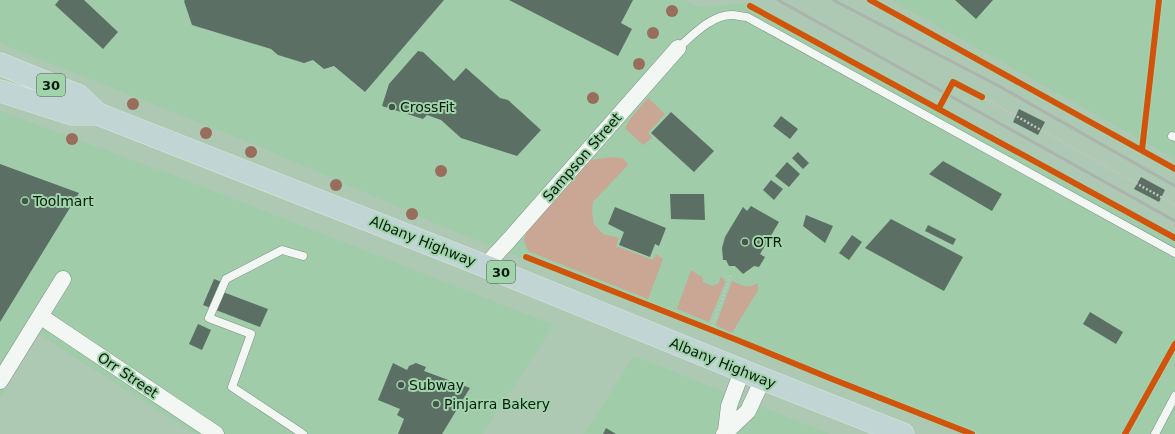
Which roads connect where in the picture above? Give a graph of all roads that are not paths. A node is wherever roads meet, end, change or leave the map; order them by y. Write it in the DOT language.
graph roads {
  1 [pos="678,48"];
  2 [pos="0,64"];
  3 [pos="0,91"];
  4 [pos="98,114"];
  5 [pos="1175,253"];
  6 [pos="302,256"];
  7 [pos="485,266"];
  8 [pos="63,279"];
  9 [pos="40,316"];
  10 [pos="742,371"];
  11 [pos="763,379"];
  12 [pos="0,382"];
  13 [pos="1175,396"];
  14 [pos="725,433"];
  15 [pos="216,434"];
  16 [pos="303,434"];
  17 [pos="903,434"];
  18 [pos="1155,434"];
  1 -- 5 [label="lane"];
  1 -- 7 [label="street, Sampson Street"];
  2 -- 4 [label="highway, Albany Highway / 30"];
  3 -- 4 [label="highway, Albany Highway / 30"];
  4 -- 7 [label="highway, Albany Highway / 30"];
  6 -- 16 [label="lane"];
  7 -- 10 [label="highway, Albany Highway / 30"];
  8 -- 9 [label="street"];
  9 -- 12 [label="street"];
  9 -- 15 [label="street, Orr Street"];
  10 -- 11 [label="highway, Albany Highway / 30"];
  10 -- 14 [label="street"];
  11 -- 14 [label="street"];
  11 -- 17 [label="highway, Albany Highway / 30"];
  13 -- 18 [label="lane"];
}
